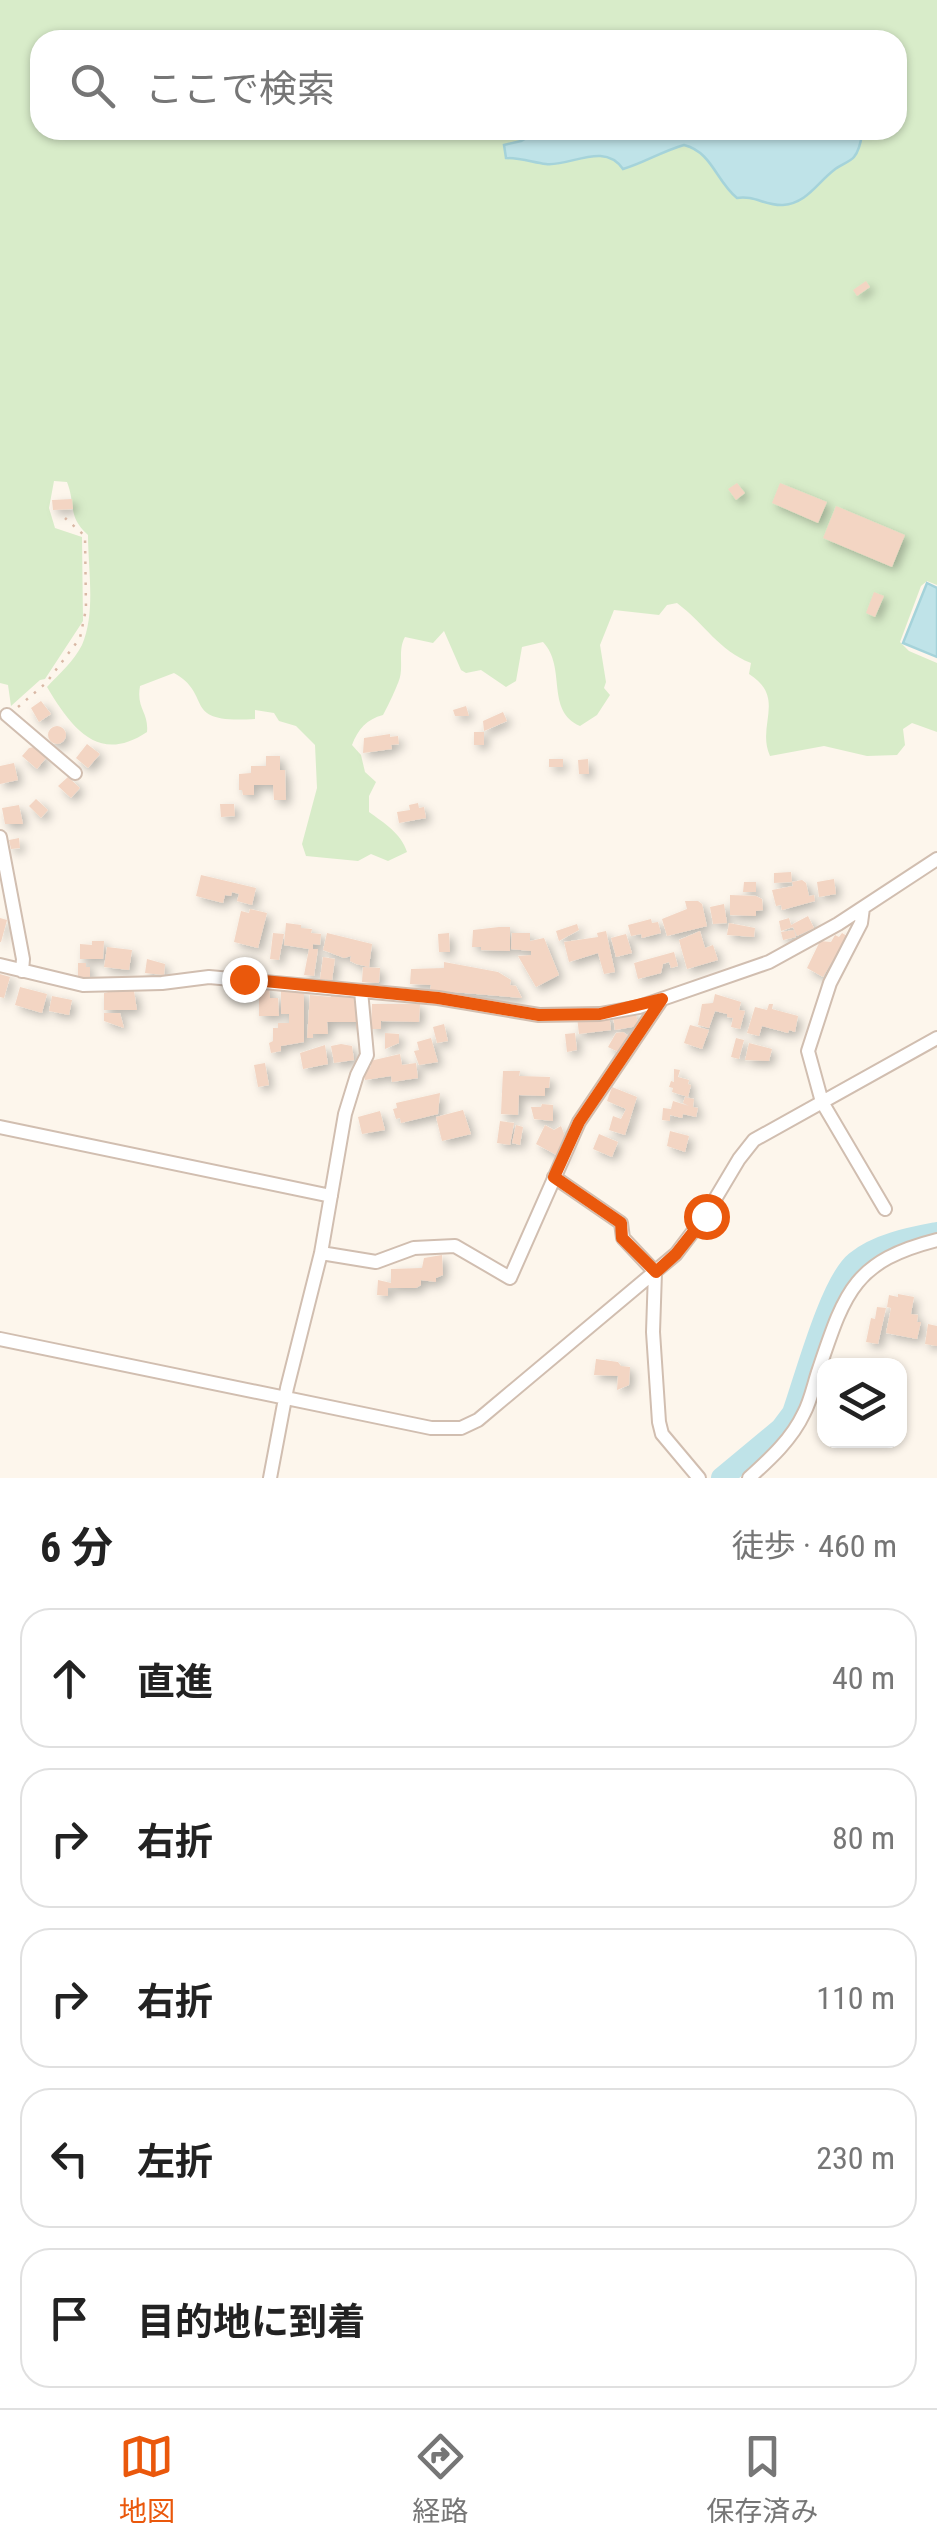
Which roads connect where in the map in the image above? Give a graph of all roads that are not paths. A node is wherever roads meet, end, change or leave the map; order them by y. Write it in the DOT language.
graph roads {
  1 [pos="7,715"];
  2 [pos="75,773"];
  3 [pos="0,837"];
  4 [pos="937,859"];
  5 [pos="863,908"];
  6 [pos="0,965"];
  7 [pos="22,971"];
  8 [pos="360,990"];
  9 [pos="662,999"];
  10 [pos="937,1038"];
  11 [pos="822,1102"];
  12 [pos="0,1127"];
  13 [pos="554,1177"];
  14 [pos="331,1196"];
  15 [pos="885,1209"];
  16 [pos="937,1240"];
  17 [pos="321,1253"];
  18 [pos="656,1272"];
  19 [pos="0,1339"];
  20 [pos="286,1397"];
  21 [pos="695,1474"];
  22 [pos="270,1478"];
  23 [pos="749,1478"];
  1 -- 2 [label="street"];
  3 -- 7 [label="street"];
  4 -- 5 [label="street"];
  5 -- 9 [label="street"];
  5 -- 11 [label="street"];
  6 -- 7 [label="street"];
  7 -- 8 [label="street"];
  8 -- 9 [label="street"];
  8 -- 14 [label="street"];
  9 -- 13 [label="street"];
  10 -- 11 [label="street"];
  11 -- 15 [label="street"];
  11 -- 18 [label="street"];
  12 -- 14 [label="street"];
  13 -- 17 [label="street"];
  13 -- 18 [label="street"];
  14 -- 17 [label="street"];
  16 -- 23 [label="street"];
  17 -- 20 [label="street"];
  18 -- 20 [label="street"];
  18 -- 21 [label="street"];
  19 -- 20 [label="street"];
  20 -- 22 [label="street"];
}
